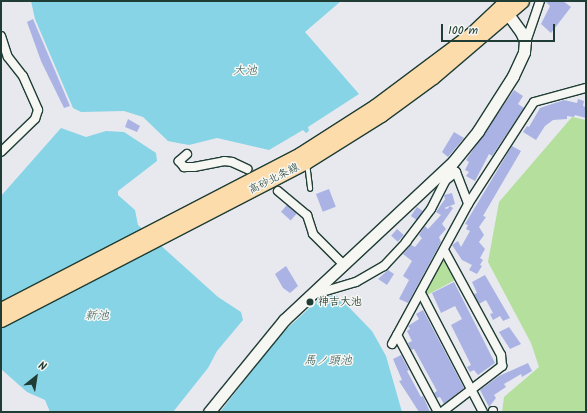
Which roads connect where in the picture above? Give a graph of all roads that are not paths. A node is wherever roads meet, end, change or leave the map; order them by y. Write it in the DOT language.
graph roads {
  1 [pos="522,1"];
  2 [pos="540,1"];
  3 [pos="506,6"];
  4 [pos="1,36"];
  5 [pos="525,45"];
  6 [pos="586,88"];
  7 [pos="577,92"];
  8 [pos="586,94"];
  9 [pos="1,152"];
  10 [pos="187,154"];
  11 [pos="306,162"];
  12 [pos="247,169"];
  13 [pos="452,169"];
  14 [pos="310,189"];
  15 [pos="278,191"];
  16 [pos="468,204"];
  17 [pos="163,231"];
  18 [pos="444,250"];
  19 [pos="342,263"];
  20 [pos="421,293"];
  21 [pos="307,296"];
  22 [pos="1,309"];
  23 [pos="1,320"];
  24 [pos="397,335"];
  25 [pos="392,344"];
  26 [pos="472,390"];
  27 [pos="209,412"];
  28 [pos="438,412"];
  29 [pos="442,412"];
  30 [pos="483,412"];
  1 -- 3 [label="main road, 高砂北条線"];
  2 -- 5 [label="street"];
  3 -- 5 [label="street"];
  3 -- 11 [label="main road, 高砂北条線"];
  3 -- 17 [label="main road, 高砂北条線"];
  4 -- 9 [label="street"];
  5 -- 13 [label="street"];
  6 -- 7 [label="street"];
  7 -- 8 [label="street"];
  7 -- 16 [label="street"];
  10 -- 12 [label="street"];
  11 -- 14 [label="lane"];
  11 -- 17 [label="main road, 高砂北条線"];
  13 -- 16 [label="street"];
  13 -- 19 [label="street"];
  13 -- 21 [label="street"];
  15 -- 19 [label="street"];
  16 -- 18 [label="street"];
  17 -- 22 [label="main road, 高砂北条線"];
  17 -- 23 [label="main road, 高砂北条線"];
  18 -- 20 [label="street"];
  18 -- 26 [label="street"];
  19 -- 21 [label="street"];
  20 -- 24 [label="street"];
  20 -- 26 [label="street"];
  21 -- 27 [label="street"];
  24 -- 25 [label="street"];
  24 -- 28 [label="street"];
  26 -- 29 [label="street"];
  26 -- 30 [label="street"];
}
